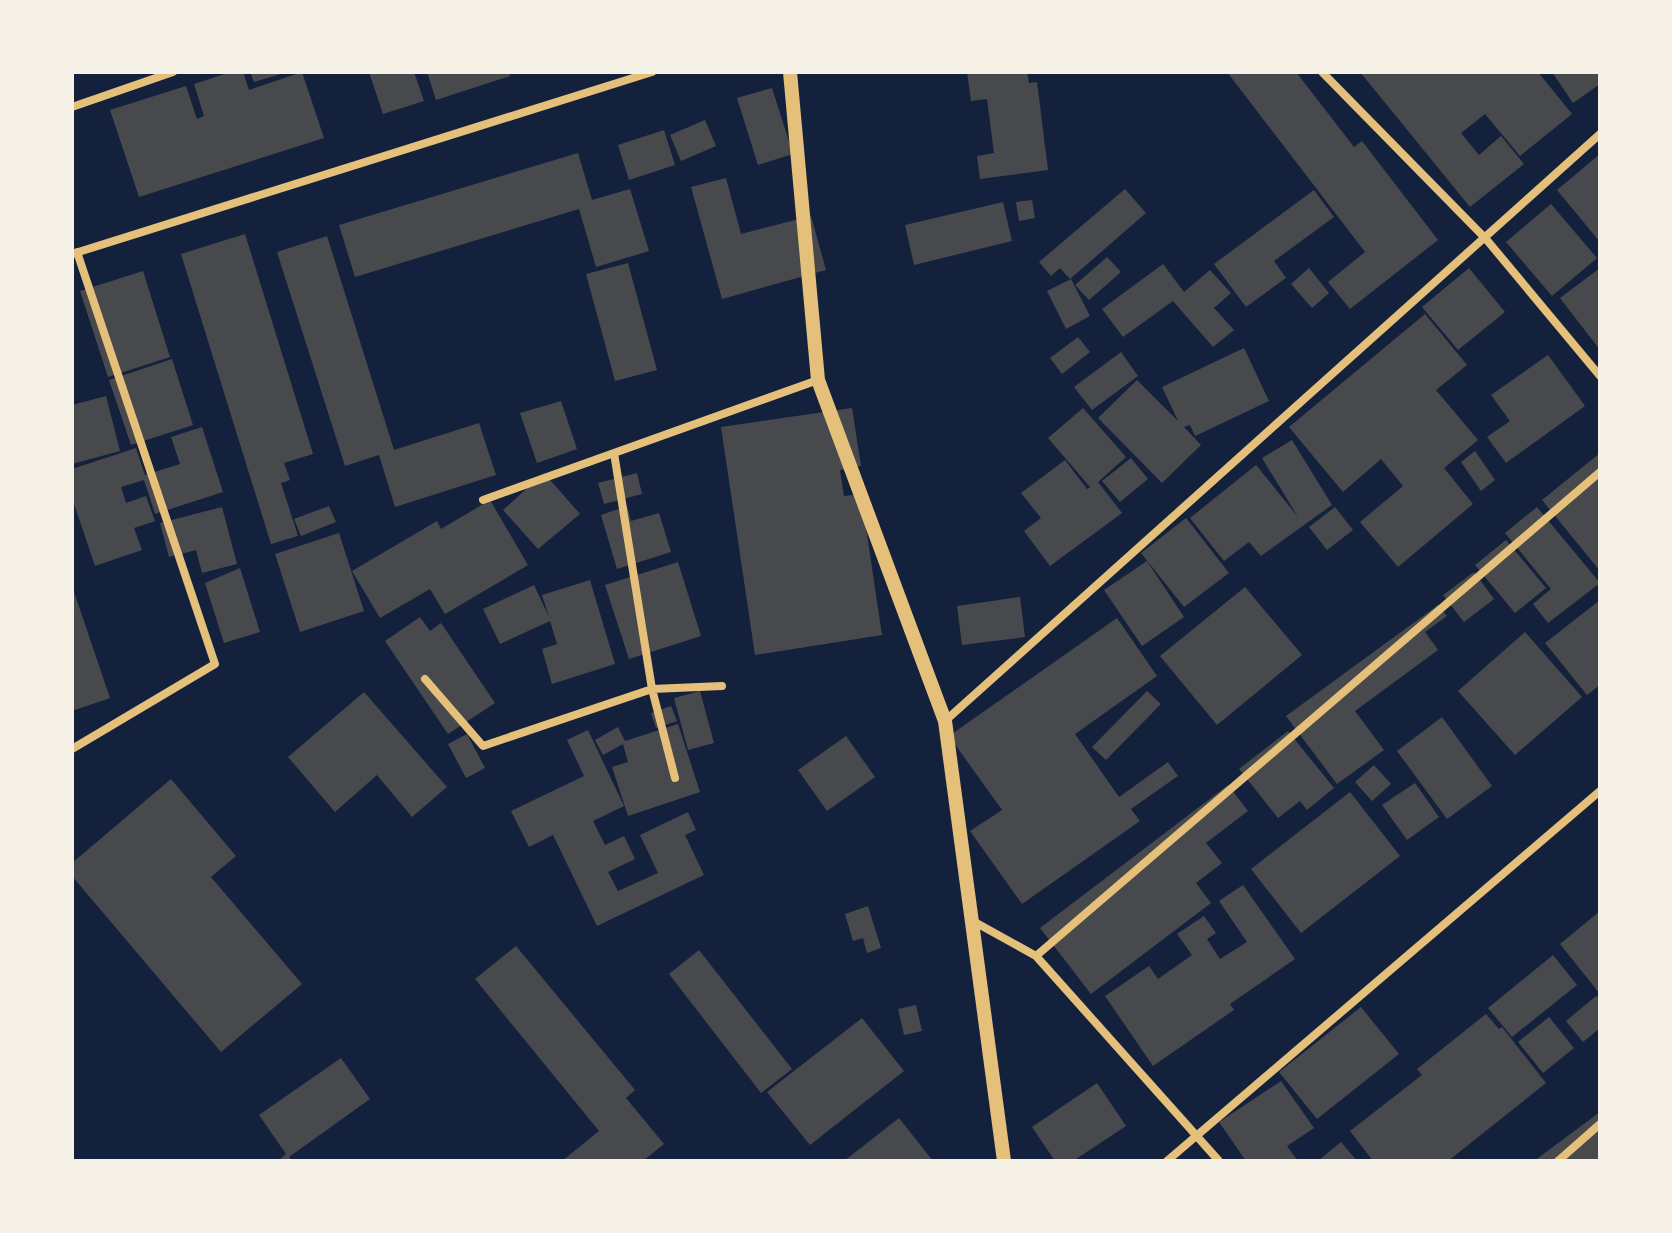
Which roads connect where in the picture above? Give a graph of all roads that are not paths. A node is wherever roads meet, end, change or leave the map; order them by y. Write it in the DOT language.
graph roads {
  1 [pos="173,72"];
  2 [pos="652,72"];
  3 [pos="790,72"];
  4 [pos="1322,72"];
  5 [pos="72,107"];
  6 [pos="1600,134"];
  7 [pos="1486,239"];
  8 [pos="74,253"];
  9 [pos="1600,376"];
  10 [pos="818,380"];
  11 [pos="614,453"];
  12 [pos="1600,472"];
  13 [pos="483,500"];
  14 [pos="425,679"];
  15 [pos="722,686"];
  16 [pos="652,689"];
  17 [pos="945,721"];
  18 [pos="72,749"];
  19 [pos="675,778"];
  20 [pos="1600,791"];
  21 [pos="971,920"];
  22 [pos="1036,956"];
  23 [pos="1600,1124"];
  24 [pos="1197,1135"];
  25 [pos="1004,1161"];
  26 [pos="1167,1161"];
  27 [pos="1219,1161"];
  28 [pos="1558,1161"];
  1 -- 5 [label="street"];
  2 -- 8 [label="street"];
  3 -- 10 [label="street"];
  4 -- 7 [label="street"];
  6 -- 7 [label="street"];
  7 -- 9 [label="street"];
  7 -- 17 [label="street"];
  8 -- 18 [label="street"];
  10 -- 11 [label="street"];
  10 -- 17 [label="street"];
  11 -- 13 [label="street"];
  11 -- 16 [label="street"];
  12 -- 22 [label="street"];
  14 -- 16 [label="street"];
  15 -- 16 [label="street"];
  16 -- 19 [label="street"];
  17 -- 21 [label="street"];
  20 -- 24 [label="street"];
  21 -- 22 [label="street"];
  21 -- 25 [label="street"];
  22 -- 24 [label="street"];
  23 -- 28 [label="street"];
  24 -- 26 [label="street"];
  24 -- 27 [label="street"];
}
